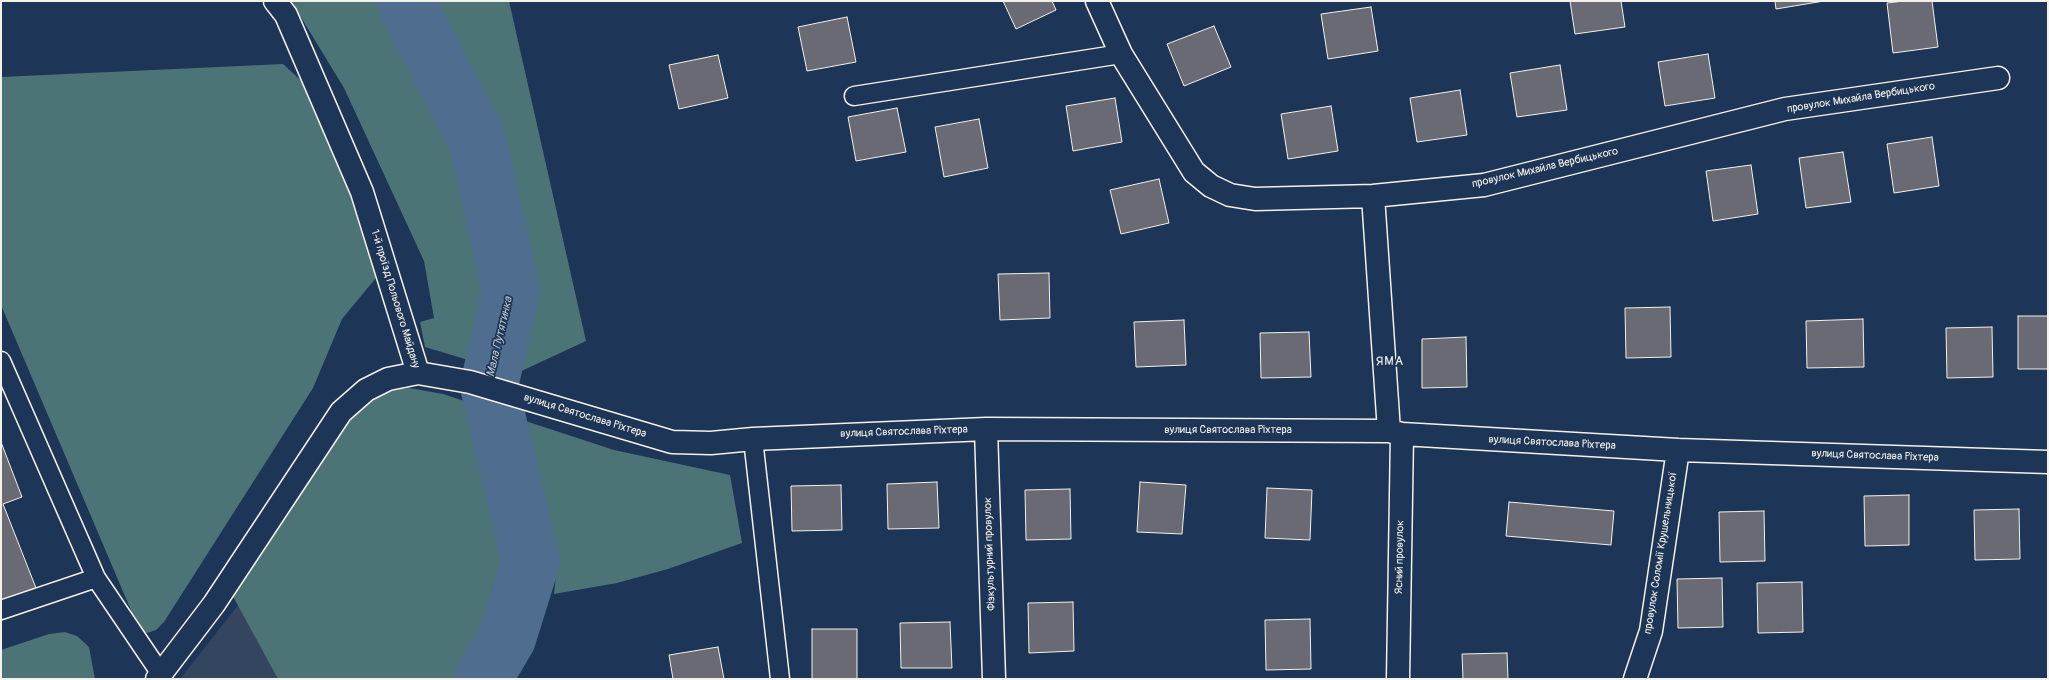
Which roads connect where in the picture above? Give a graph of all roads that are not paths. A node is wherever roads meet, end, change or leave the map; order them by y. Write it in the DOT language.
graph roads {
  1 [pos="275,1"];
  2 [pos="1097,1"];
  3 [pos="1121,54"];
  4 [pos="1998,78"];
  5 [pos="854,96"];
  6 [pos="1373,196"];
  7 [pos="1,361"];
  8 [pos="418,373"];
  9 [pos="986,429"];
  10 [pos="1396,433"];
  11 [pos="752,438"];
  12 [pos="1678,450"];
  13 [pos="2048,462"];
  14 [pos="96,578"];
  15 [pos="1,610"];
  16 [pos="160,677"];
  17 [pos="780,679"];
  18 [pos="994,679"];
  19 [pos="1398,679"];
  20 [pos="1635,679"];
  1 -- 8 [label="street, 1-й проїзд Польового Майдану"];
  2 -- 3 [label="street, провулок Михайла Вербицького"];
  3 -- 5 [label="lane"];
  3 -- 6 [label="street, провулок Михайла Вербицького"];
  4 -- 6 [label="street, провулок Михайла Вербицького"];
  6 -- 10 [label="street, Ясний провулок"];
  7 -- 14 [label="lane"];
  8 -- 11 [label="street, вулиця Святослава Ріхтера"];
  8 -- 16 [label="street, 1-й проїзд Польового Майдану"];
  9 -- 10 [label="street, вулиця Святослава Ріхтера"];
  9 -- 11 [label="street, вулиця Святослава Ріхтера"];
  9 -- 18 [label="street, Фізкультурний провулок"];
  10 -- 12 [label="street, вулиця Святослава Ріхтера"];
  10 -- 19 [label="street, Ясний провулок"];
  11 -- 17 [label="lane"];
  12 -- 13 [label="street, вулиця Святослава Ріхтера"];
  12 -- 20 [label="street, провулок Соломії Крушельницької"];
  14 -- 15 [label="lane"];
  14 -- 16 [label="lane"];
}
